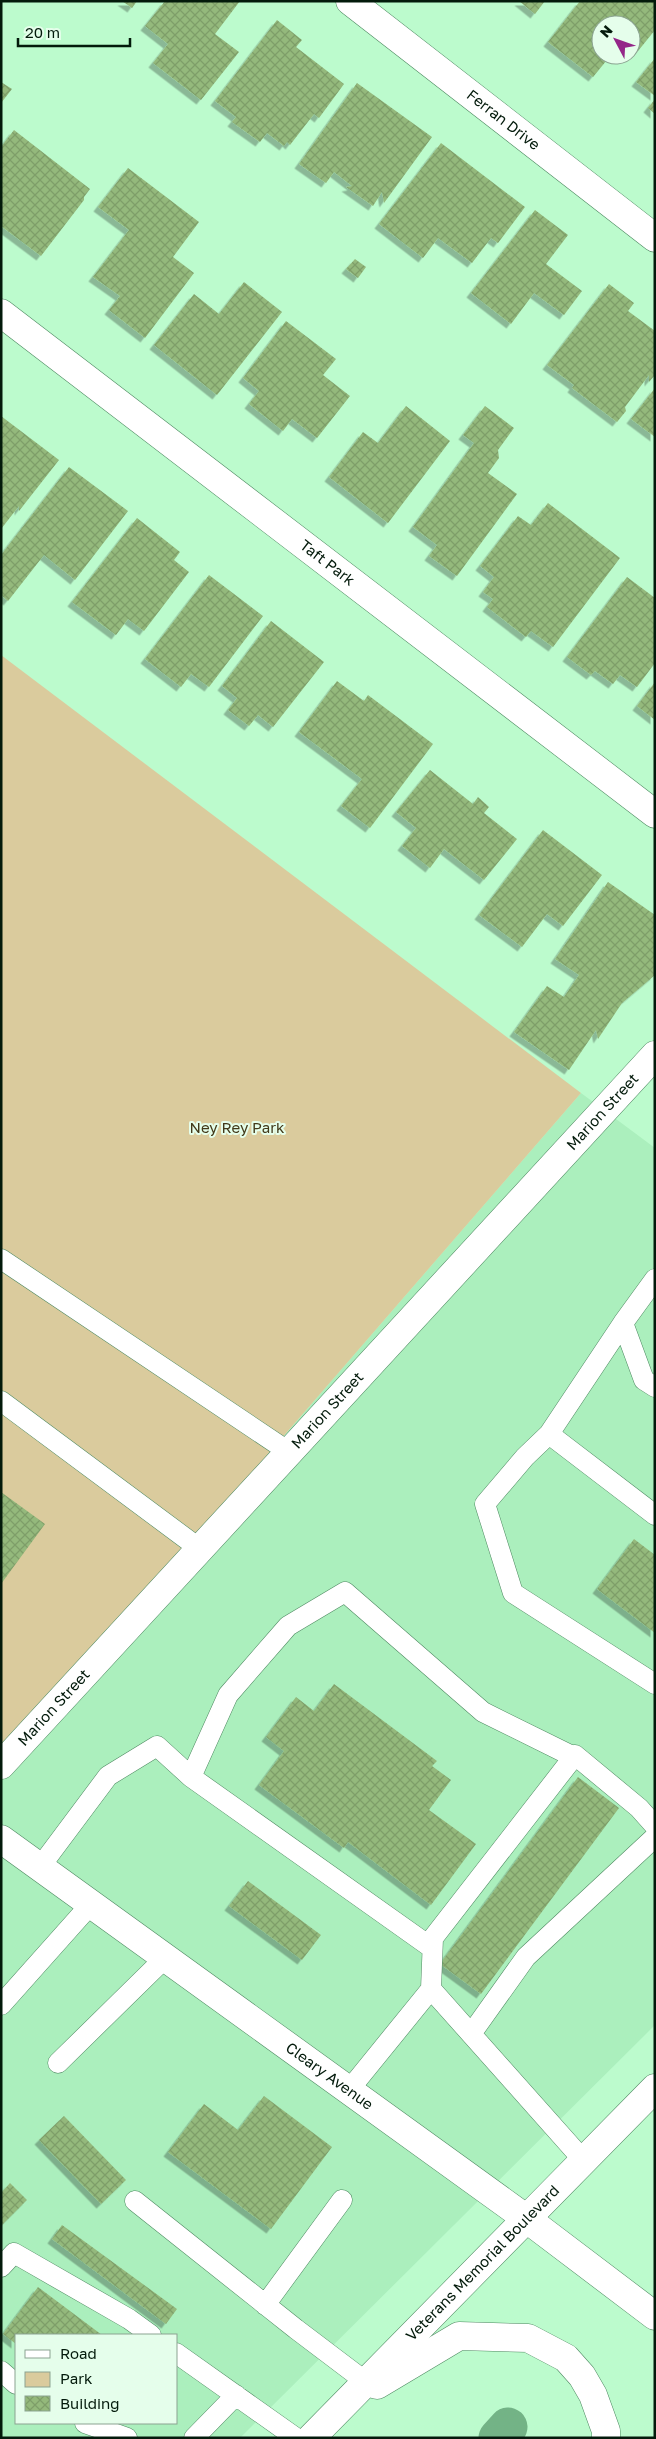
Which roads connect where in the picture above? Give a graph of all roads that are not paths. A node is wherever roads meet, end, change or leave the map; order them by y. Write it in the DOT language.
graph roads {
  1 [pos="350,1"];
  2 [pos="655,238"];
  3 [pos="1,313"];
  4 [pos="655,814"];
  5 [pos="655,1055"];
  6 [pos="1,1260"];
  7 [pos="655,1279"];
  8 [pos="623,1323"];
  9 [pos="655,1388"];
  10 [pos="1,1400"];
  11 [pos="549,1434"];
  12 [pos="289,1452"];
  13 [pos="655,1515"];
  14 [pos="200,1549"];
  15 [pos="655,1684"];
  16 [pos="574,1757"];
  17 [pos="1,1765"];
  18 [pos="191,1776"];
  19 [pos="655,1826"];
  20 [pos="655,1837"];
  21 [pos="1,1839"];
  22 [pos="40,1867"];
  23 [pos="91,1904"];
  24 [pos="432,1948"];
  25 [pos="165,1958"];
  26 [pos="431,1989"];
  27 [pos="1,2005"];
  28 [pos="471,2034"];
  29 [pos="58,2063"];
  30 [pos="655,2088"];
  31 [pos="349,2090"];
  32 [pos="584,2161"];
  33 [pos="135,2200"];
  34 [pos="342,2200"];
  35 [pos="527,2219"];
  36 [pos="1,2267"];
  37 [pos="265,2305"];
  38 [pos="655,2316"];
  39 [pos="150,2334"];
  40 [pos="178,2354"];
  41 [pos="1,2371"];
  42 [pos="366,2382"];
  43 [pos="15,2383"];
  44 [pos="236,2395"];
  45 [pos="344,2405"];
  46 [pos="88,2424"];
  47 [pos="127,2438"];
  48 [pos="194,2438"];
  49 [pos="296,2438"];
  50 [pos="311,2438"];
  51 [pos="606,2438"];
  1 -- 2 [label="street, Ferran Drive"];
  3 -- 4 [label="street, Taft Park"];
  5 -- 12 [label="street, Marion Street"];
  6 -- 12 [label="lane"];
  7 -- 8 [label="lane"];
  8 -- 9 [label="lane"];
  8 -- 11 [label="lane"];
  10 -- 14 [label="lane"];
  11 -- 13 [label="lane"];
  11 -- 15 [label="lane"];
  12 -- 14 [label="street, Marion Street"];
  14 -- 17 [label="street, Marion Street"];
  16 -- 18 [label="lane"];
  16 -- 19 [label="lane"];
  16 -- 24 [label="lane"];
  18 -- 22 [label="lane"];
  18 -- 24 [label="lane"];
  20 -- 28 [label="lane"];
  21 -- 22 [label="street, Cleary Avenue"];
  22 -- 23 [label="street, Cleary Avenue"];
  23 -- 25 [label="street, Cleary Avenue"];
  23 -- 27 [label="lane"];
  24 -- 26 [label="lane"];
  25 -- 29 [label="lane"];
  25 -- 31 [label="street, Cleary Avenue"];
  26 -- 28 [label="lane"];
  26 -- 31 [label="lane"];
  28 -- 32 [label="lane"];
  30 -- 32 [label="street, Veterans Memorial Boulevard"];
  31 -- 35 [label="street, Cleary Avenue"];
  32 -- 35 [label="street, Veterans Memorial Boulevard"];
  33 -- 37 [label="lane"];
  34 -- 37 [label="lane"];
  35 -- 38 [label="street, Cleary Avenue"];
  35 -- 42 [label="street, Veterans Memorial Boulevard"];
  36 -- 39 [label="lane"];
  37 -- 42 [label="lane"];
  40 -- 44 [label="lane"];
  41 -- 43 [label="lane"];
  42 -- 45 [label="street, Veterans Memorial Boulevard"];
  44 -- 48 [label="lane"];
  44 -- 49 [label="lane"];
  45 -- 50 [label="street, Veterans Memorial Boulevard"];
  45 -- 51 [label="street"];
  46 -- 47 [label="lane"];
}
